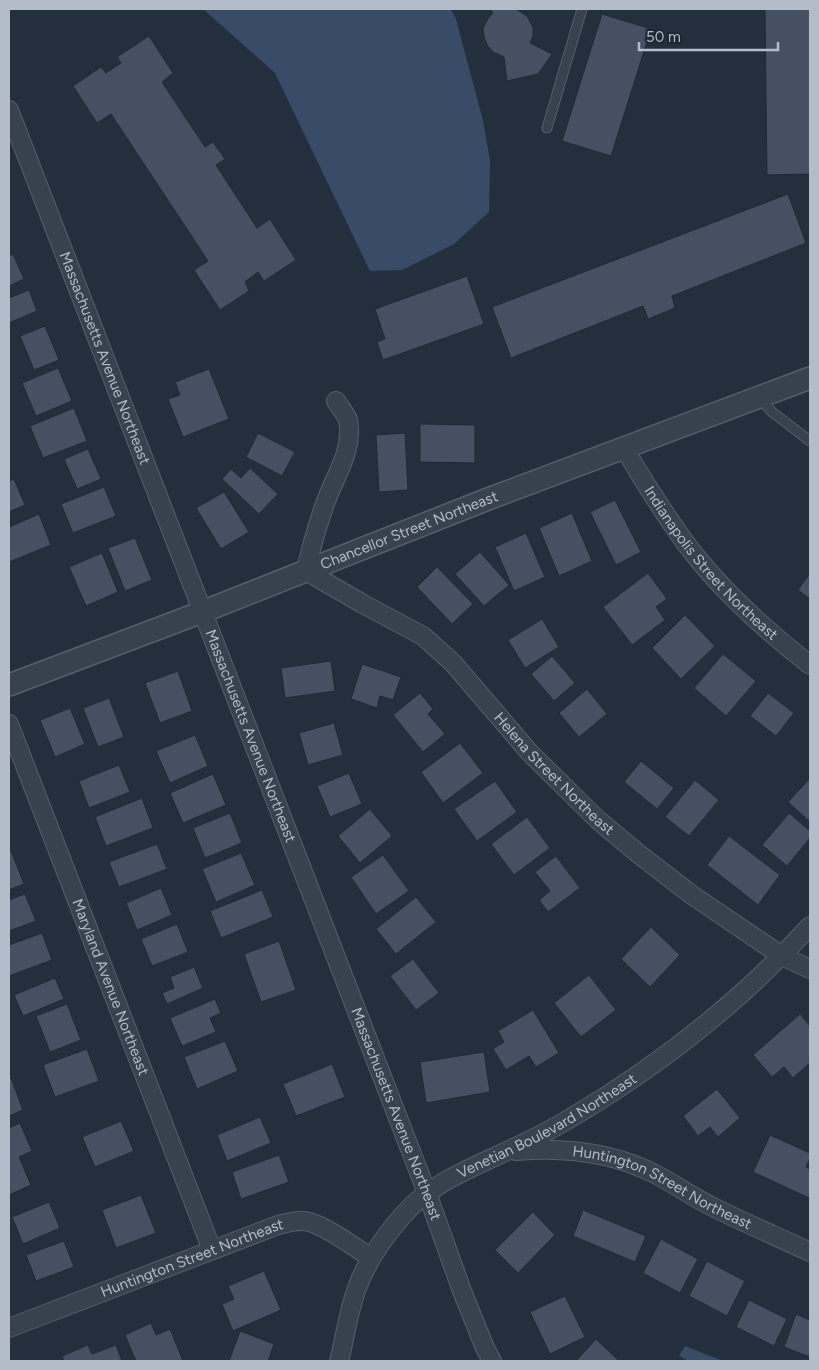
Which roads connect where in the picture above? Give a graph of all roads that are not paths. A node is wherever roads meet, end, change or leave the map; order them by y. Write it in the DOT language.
graph roads {
  1 [pos="582,9"];
  2 [pos="9,110"];
  3 [pos="547,128"];
  4 [pos="810,378"];
  5 [pos="760,398"];
  6 [pos="336,401"];
  7 [pos="810,441"];
  8 [pos="624,448"];
  9 [pos="306,571"];
  10 [pos="202,612"];
  11 [pos="810,665"];
  12 [pos="9,685"];
  13 [pos="9,724"];
  14 [pos="810,926"];
  15 [pos="782,956"];
  16 [pos="810,969"];
  17 [pos="507,1152"];
  18 [pos="426,1193"];
  19 [pos="212,1250"];
  20 [pos="810,1252"];
  21 [pos="371,1258"];
  22 [pos="9,1328"];
  23 [pos="339,1361"];
  24 [pos="492,1361"];
  1 -- 3 [label="lane"];
  2 -- 10 [label="street, Massachusetts Avenue Northeast"];
  4 -- 5 [label="street, Chancellor Street Northeast"];
  5 -- 7 [label="lane"];
  5 -- 8 [label="street, Chancellor Street Northeast"];
  6 -- 9 [label="street"];
  8 -- 9 [label="street, Chancellor Street Northeast"];
  8 -- 11 [label="street, Indianapolis Street Northeast"];
  9 -- 10 [label="street, Chancellor Street Northeast"];
  9 -- 15 [label="street, Helena Street Northeast"];
  10 -- 12 [label="street, Chancellor Street Northeast"];
  10 -- 18 [label="street, Massachusetts Avenue Northeast"];
  13 -- 19 [label="street, Maryland Avenue Northeast"];
  14 -- 15 [label="street, Venetian Boulevard Northeast"];
  15 -- 16 [label="street, Helena Street Northeast"];
  15 -- 17 [label="street, Venetian Boulevard Northeast"];
  17 -- 18 [label="street, Venetian Boulevard Northeast"];
  17 -- 20 [label="street, Huntington Street Northeast"];
  18 -- 21 [label="street, Venetian Boulevard Northeast"];
  18 -- 24 [label="street, Massachusetts Avenue Northeast"];
  19 -- 21 [label="street, Huntington Street Northeast"];
  19 -- 22 [label="street, Huntington Street Northeast"];
  21 -- 23 [label="street, Venetian Boulevard Northeast"];
}
